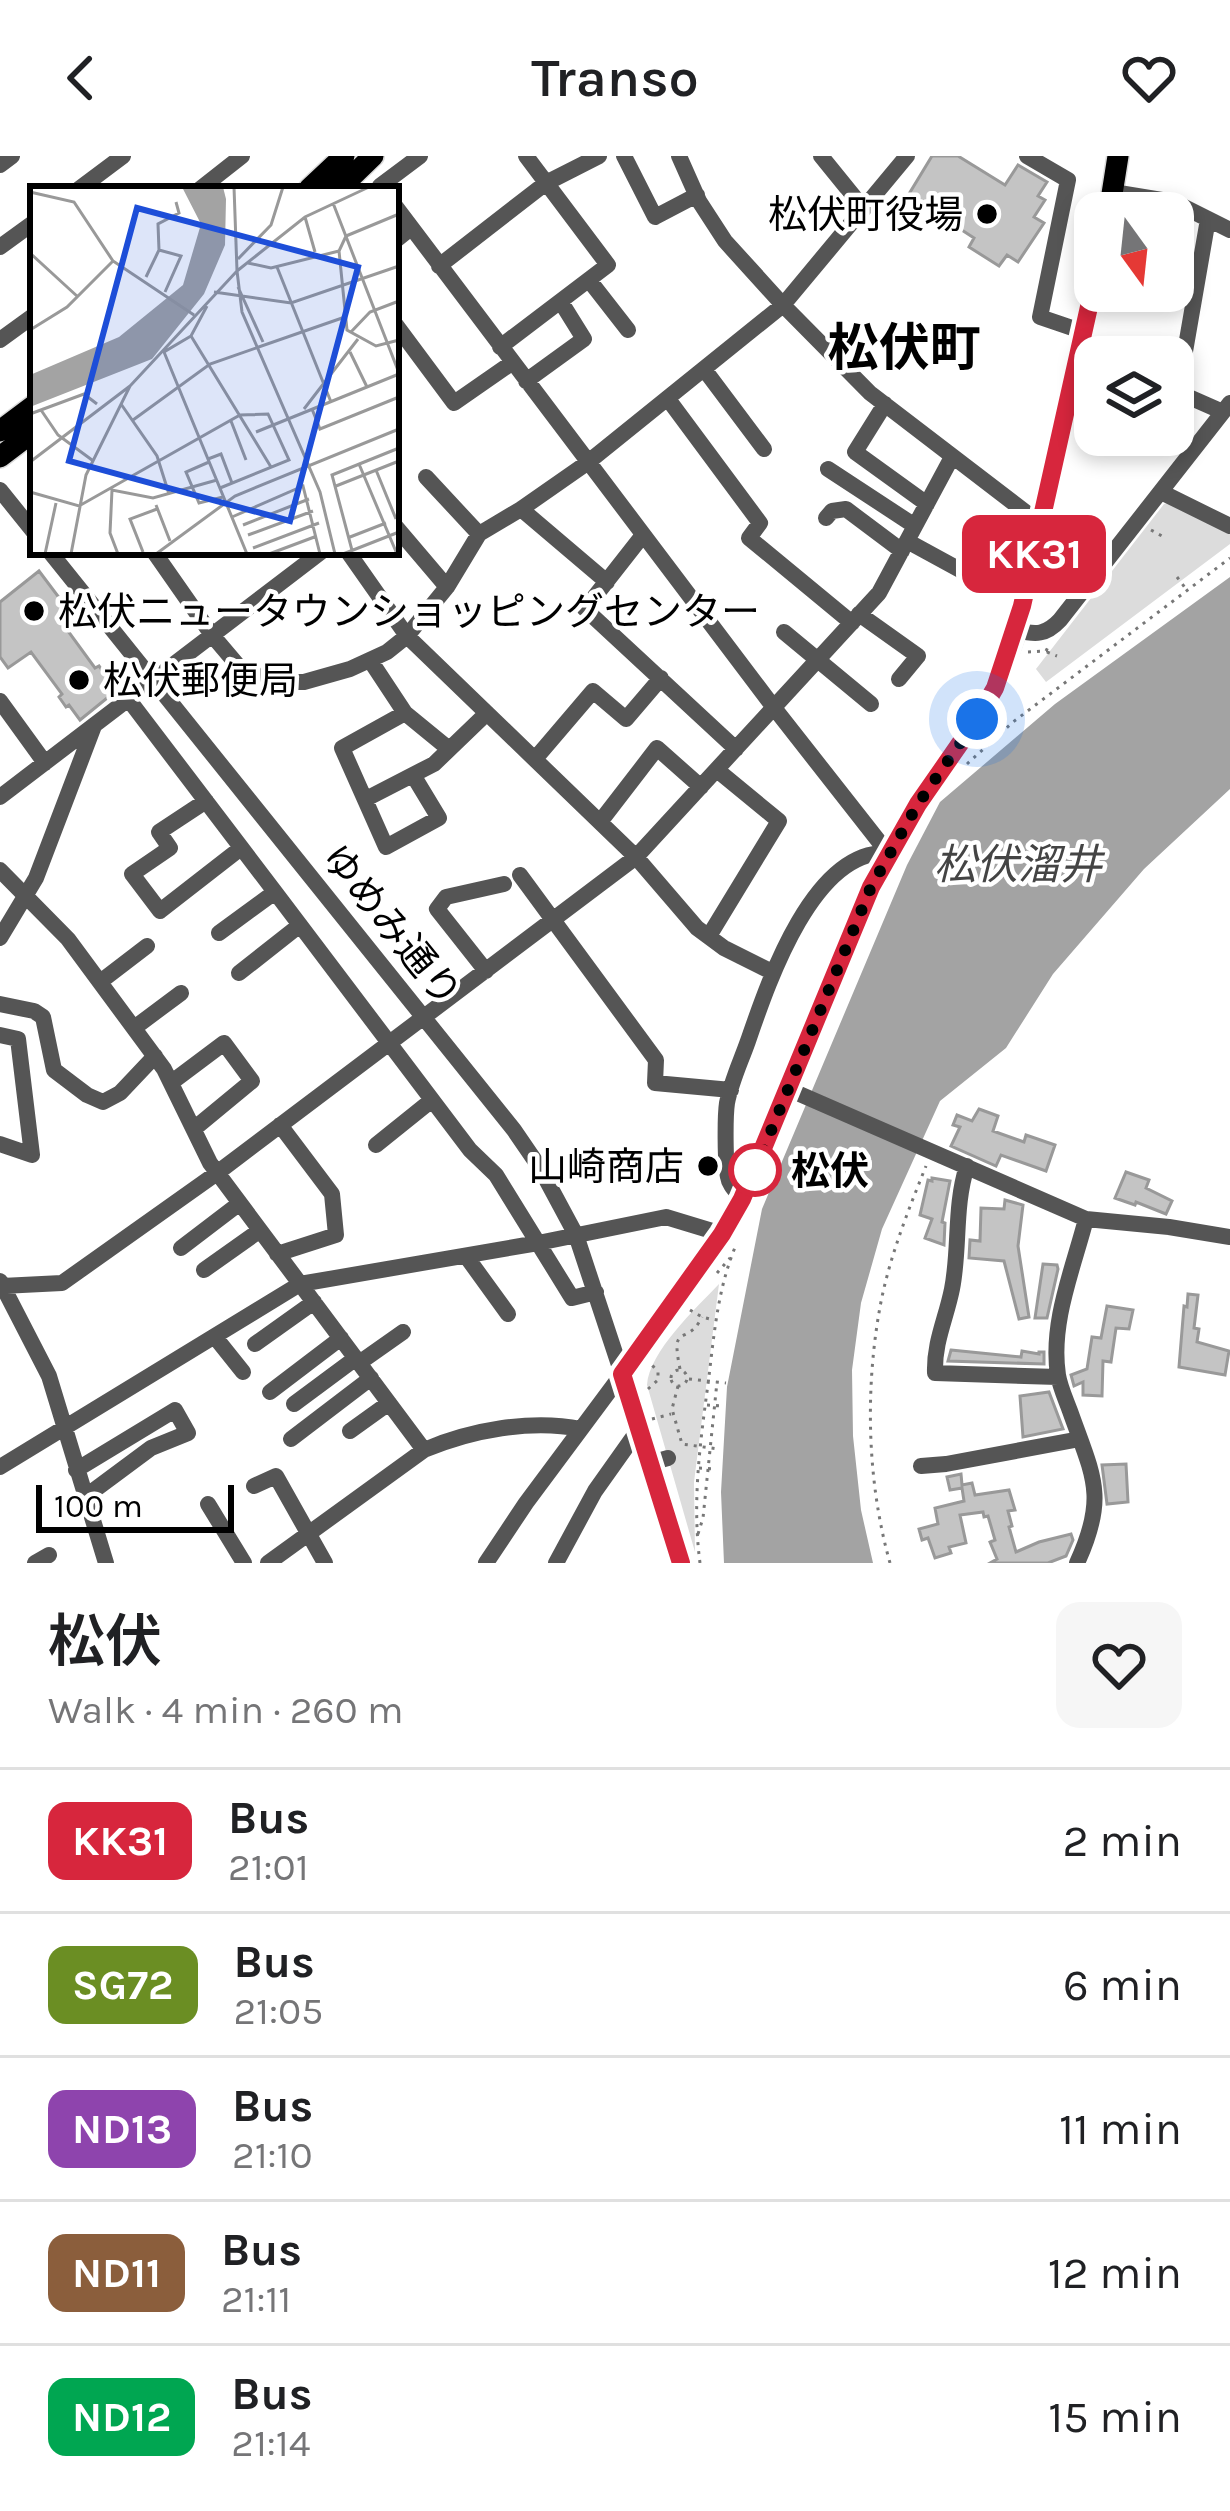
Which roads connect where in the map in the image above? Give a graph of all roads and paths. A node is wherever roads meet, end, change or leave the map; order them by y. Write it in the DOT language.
graph roads {
  1 [pos="13,156"];
  2 [pos="124,156"];
  3 [pos="242,156"];
  4 [pos="420,156"];
  5 [pos="526,156"];
  6 [pos="624,156"];
  7 [pos="679,156"];
  8 [pos="821,156"];
  9 [pos="907,156"];
  10 [pos="1028,156"];
  11 [pos="1118,156"];
  12 [pos="360,158"];
  13 [pos="588,158"];
  14 [pos="0,165"];
  15 [pos="546,183"];
  16 [pos="83,186"];
  17 [pos="204,186"];
  18 [pos="314,186"];
  19 [pos="341,186"];
  20 [pos="380,186"];
  21 [pos="382,186"];
  22 [pos="1113,192"];
  23 [pos="697,195"];
  24 [pos="864,208"];
  25 [pos="1194,213"];
  26 [pos="1208,220"];
  27 [pos="30,225"];
  28 [pos="1230,230"];
  29 [pos="404,234"];
  30 [pos="0,247"];
  31 [pos="439,266"];
  32 [pos="589,280"];
  33 [pos="561,302"];
  34 [pos="783,305"];
  35 [pos="1088,312"];
  36 [pos="30,318"];
  37 [pos="399,329"];
  38 [pos="628,330"];
  39 [pos="1084,332"];
  40 [pos="1084,336"];
  41 [pos="1186,336"];
  42 [pos="0,340"];
  43 [pos="500,347"];
  44 [pos="513,362"];
  45 [pos="704,369"];
  46 [pos="526,381"];
  47 [pos="1194,397"];
  48 [pos="668,398"];
  49 [pos="885,404"];
  50 [pos="1074,407"];
  51 [pos="30,408"];
  52 [pos="1226,408"];
  53 [pos="0,431"];
  54 [pos="30,434"];
  55 [pos="764,449"];
  56 [pos="952,457"];
  57 [pos="0,458"];
  58 [pos="587,463"];
  59 [pos="828,470"];
  60 [pos="426,477"];
  61 [pos="0,490"];
  62 [pos="1161,491"];
  63 [pos="927,504"];
  64 [pos="521,509"];
  65 [pos="826,518"];
  66 [pos="1041,524"];
  67 [pos="1145,525"];
  68 [pos="1230,526"];
  69 [pos="30,527"];
  70 [pos="399,531"];
  71 [pos="479,534"];
  72 [pos="643,535"];
  73 [pos="1162,536"];
  74 [pos="908,539"];
  75 [pos="52,555"];
  76 [pos="156,555"];
  77 [pos="350,555"];
  78 [pos="1230,558"];
  79 [pos="294,559"];
  80 [pos="1177,577"];
  81 [pos="607,582"];
  82 [pos="447,587"];
  83 [pos="995,589"];
  84 [pos="1187,591"];
  85 [pos="855,618"];
  86 [pos="1016,629"];
  87 [pos="784,632"];
  88 [pos="212,635"];
  89 [pos="407,636"];
  90 [pos="1046,651"];
  91 [pos="1057,656"];
  92 [pos="370,660"];
  93 [pos="817,661"];
  94 [pos="661,679"];
  95 [pos="899,679"];
  96 [pos="154,681"];
  97 [pos="129,700"];
  98 [pos="0,701"];
  99 [pos="871,704"];
  100 [pos="775,709"];
  101 [pos="405,713"];
  102 [pos="487,713"];
  103 [pos="94,726"];
  104 [pos="449,749"];
  105 [pos="736,749"];
  106 [pos="535,759"];
  107 [pos="45,763"];
  108 [pos="956,766"];
  109 [pos="717,770"];
  110 [pos="413,775"];
  111 [pos="701,788"];
  112 [pos="0,796"];
  113 [pos="366,800"];
  114 [pos="206,801"];
  115 [pos="600,822"];
  116 [pos="241,848"];
  117 [pos="888,853"];
  118 [pos="636,856"];
  119 [pos="0,870"];
  120 [pos="275,892"];
  121 [pos="25,895"];
  122 [pos="552,921"];
  123 [pos="300,926"];
  124 [pos="219,933"];
  125 [pos="709,936"];
  126 [pos="0,938"];
  127 [pos="147,946"];
  128 [pos="486,971"];
  129 [pos="772,972"];
  130 [pos="239,973"];
  131 [pos="100,982"];
  132 [pos="181,993"];
  133 [pos="0,1004"];
  134 [pos="424,1018"];
  135 [pos="134,1028"];
  136 [pos="0,1035"];
  137 [pos="389,1044"];
  138 [pos="154,1055"];
  139 [pos="172,1082"];
  140 [pos="731,1090"];
  141 [pos="794,1091"];
  142 [pos="432,1100"];
  143 [pos="280,1125"];
  144 [pos="194,1128"];
  145 [pos="0,1144"];
  146 [pos="376,1145"];
  147 [pos="928,1153"];
  148 [pos="968,1166"];
  149 [pos="217,1173"];
  150 [pos="742,1199"];
  151 [pos="240,1203"];
  152 [pos="1087,1220"];
  153 [pos="259,1231"];
  154 [pos="722,1234"];
  155 [pos="576,1235"];
  156 [pos="1230,1237"];
  157 [pos="538,1244"];
  158 [pos="181,1248"];
  159 [pos="277,1254"];
  160 [pos="466,1256"];
  161 [pos="732,1257"];
  162 [pos="204,1270"];
  163 [pos="716,1274"];
  164 [pos="723,1279"];
  165 [pos="1,1284"];
  166 [pos="300,1284"];
  167 [pos="596,1292"];
  168 [pos="314,1302"];
  169 [pos="687,1307"];
  170 [pos="508,1314"];
  171 [pos="702,1317"];
  172 [pos="716,1320"];
  173 [pos="403,1332"];
  174 [pos="214,1337"];
  175 [pos="341,1338"];
  176 [pos="255,1344"];
  177 [pos="362,1366"];
  178 [pos="680,1369"];
  179 [pos="243,1372"];
  180 [pos="659,1376"];
  181 [pos="670,1376"];
  182 [pos="1058,1377"];
  183 [pos="631,1379"];
  184 [pos="687,1379"];
  185 [pos="709,1381"];
  186 [pos="717,1382"];
  187 [pos="726,1383"];
  188 [pos="678,1386"];
  189 [pos="270,1392"];
  190 [pos="389,1403"];
  191 [pos="294,1404"];
  192 [pos="706,1404"];
  193 [pos="715,1405"];
  194 [pos="724,1406"];
  195 [pos="673,1414"];
  196 [pos="645,1424"];
  197 [pos="581,1429"];
  198 [pos="64,1430"];
  199 [pos="350,1431"];
  200 [pos="1080,1438"];
  201 [pos="291,1439"];
  202 [pos="700,1447"];
  203 [pos="710,1448"];
  204 [pos="718,1449"];
  205 [pos="424,1450"];
  206 [pos="921,1466"];
  207 [pos="0,1467"];
  208 [pos="698,1468"];
  209 [pos="708,1468"];
  210 [pos="716,1469"];
  211 [pos="76,1470"];
  212 [pos="254,1486"];
  213 [pos="85,1497"];
  214 [pos="208,1504"];
  215 [pos="685,1528"];
  216 [pos="308,1534"];
  217 [pos="692,1561"];
  218 [pos="106,1563"];
  219 [pos="244,1563"];
  220 [pos="268,1563"];
  221 [pos="325,1563"];
  222 [pos="486,1563"];
  223 [pos="556,1563"];
  224 [pos="890,1563"];
  225 [pos="1078,1563"];
  1 -- 14 [label="street"];
  2 -- 16 [label="street"];
  3 -- 17 [label="street"];
  4 -- 21 [label="street"];
  5 -- 15 [label="street"];
  6 -- 23 [label="street"];
  7 -- 23 [label="street"];
  8 -- 24 [label="street"];
  9 -- 24 [label="street"];
  10 -- 39 [label="street"];
  11 -- 22 [label="main road"];
  12 -- 18 [label="main road"];
  12 -- 19 [label="main road"];
  12 -- 20 [label="street"];
  13 -- 15 [label="street"];
  15 -- 31 [label="street"];
  15 -- 32 [label="street"];
  23 -- 34 [label="street"];
  24 -- 34 [label="street"];
  25 -- 26 [label="street"];
  26 -- 28 [label="street"];
  26 -- 41 [label="street"];
  27 -- 30 [label="street"];
  29 -- 31 [label="street"];
  31 -- 43 [label="street"];
  32 -- 33 [label="street"];
  32 -- 38 [label="street"];
  33 -- 43 [label="street"];
  33 -- 46 [label="street"];
  34 -- 45 [label="street"];
  34 -- 49 [label="street"];
  35 -- 39 [label="main road"];
  36 -- 42 [label="street"];
  37 -- 44 [label="street"];
  39 -- 40 [label="main road"];
  43 -- 44 [label="street"];
  44 -- 46 [label="street"];
  45 -- 48 [label="street"];
  45 -- 55 [label="street"];
  46 -- 58 [label="street"];
  47 -- 52 [label="street"];
  48 -- 58 [label="street"];
  48 -- 85 [label="street"];
  49 -- 56 [label="street"];
  49 -- 63 [label="street"];
  50 -- 66 [label="main road"];
  51 -- 53 [label="main road"];
  52 -- 62 [label="street"];
  54 -- 57 [label="main road"];
  56 -- 63 [label="street"];
  56 -- 66 [label="street"];
  58 -- 64 [label="street"];
  58 -- 72 [label="street"];
  59 -- 74 [label="street"];
  60 -- 71 [label="street"];
  61 -- 69 [label="street"];
  62 -- 68 [label="street"];
  62 -- 86 [label="street"];
  63 -- 74 [label="street"];
  64 -- 71 [label="street"];
  64 -- 81 [label="street"];
  65 -- 74 [label="street"];
  66 -- 86 [label="main road"];
  67 -- 73 [label="path"];
  70 -- 82 [label="street"];
  71 -- 82 [label="street"];
  72 -- 81 [label="street"];
  72 -- 100 [label="street"];
  74 -- 83 [label="street"];
  74 -- 85 [label="street"];
  75 -- 96 [label="street, ゆめみ通り"];
  76 -- 88 [label="street"];
  77 -- 89 [label="street"];
  78 -- 84 [label="path"];
  79 -- 88 [label="street"];
  80 -- 84 [label="path"];
  81 -- 94 [label="street"];
  82 -- 89 [label="street"];
  84 -- 108 [label="path"];
  85 -- 93 [label="street"];
  85 -- 95 [label="street"];
  86 -- 117 [label="main road"];
  87 -- 93 [label="street"];
  88 -- 92 [label="street"];
  88 -- 96 [label="street"];
  89 -- 92 [label="street"];
  89 -- 102 [label="street"];
  90 -- 91 [label="path"];
  92 -- 101 [label="street"];
  93 -- 99 [label="street"];
  93 -- 100 [label="street"];
  94 -- 105 [label="street"];
  94 -- 106 [label="street"];
  96 -- 97 [label="street"];
  96 -- 134 [label="street, ゆめみ通り"];
  97 -- 103 [label="street"];
  97 -- 114 [label="street"];
  98 -- 107 [label="street"];
  100 -- 105 [label="street"];
  100 -- 117 [label="street"];
  101 -- 104 [label="street"];
  101 -- 113 [label="street"];
  102 -- 104 [label="street"];
  102 -- 106 [label="street"];
  103 -- 107 [label="street"];
  103 -- 121 [label="street"];
  104 -- 110 [label="street"];
  105 -- 109 [label="street"];
  106 -- 115 [label="street"];
  107 -- 112 [label="street"];
  109 -- 111 [label="street"];
  109 -- 125 [label="street"];
  110 -- 113 [label="street"];
  110 -- 113 [label="street"];
  111 -- 115 [label="street"];
  111 -- 118 [label="street"];
  114 -- 116 [label="street"];
  114 -- 116 [label="street"];
  115 -- 118 [label="street"];
  116 -- 120 [label="street"];
  117 -- 129 [label="street"];
  117 -- 141 [label="main road"];
  118 -- 122 [label="street"];
  118 -- 125 [label="street"];
  119 -- 121 [label="street"];
  120 -- 123 [label="street"];
  120 -- 124 [label="street"];
  121 -- 126 [label="street"];
  121 -- 131 [label="street"];
  122 -- 128 [label="street"];
  122 -- 128 [label="street"];
  122 -- 140 [label="street"];
  123 -- 130 [label="street"];
  123 -- 137 [label="street"];
  125 -- 129 [label="street"];
  127 -- 131 [label="street"];
  128 -- 134 [label="street"];
  129 -- 140 [label="street"];
  131 -- 135 [label="street"];
  132 -- 135 [label="street"];
  133 -- 138 [label="street"];
  134 -- 137 [label="street"];
  134 -- 155 [label="street, ゆめみ通り"];
  135 -- 138 [label="street"];
  136 -- 145 [label="street"];
  137 -- 142 [label="street"];
  137 -- 143 [label="street"];
  138 -- 139 [label="street"];
  139 -- 144 [label="street"];
  139 -- 144 [label="street"];
  140 -- 150 [label="street"];
  141 -- 147 [label="street"];
  141 -- 150 [label="main road"];
  142 -- 146 [label="street"];
  142 -- 157 [label="street"];
  143 -- 149 [label="street"];
  143 -- 159 [label="street"];
  144 -- 149 [label="street"];
  147 -- 148 [label="street"];
  147 -- 224 [label="path"];
  148 -- 152 [label="street"];
  148 -- 182 [label="street"];
  149 -- 151 [label="street"];
  149 -- 165 [label="street"];
  150 -- 154 [label="main road"];
  151 -- 153 [label="street"];
  151 -- 158 [label="street"];
  152 -- 156 [label="street"];
  152 -- 182 [label="street"];
  153 -- 159 [label="street"];
  153 -- 162 [label="street"];
  154 -- 155 [label="street"];
  154 -- 183 [label="main road"];
  155 -- 157 [label="street"];
  155 -- 167 [label="street, ゆめみ通り"];
  157 -- 160 [label="street"];
  157 -- 167 [label="street"];
  159 -- 166 [label="street"];
  160 -- 166 [label="street"];
  160 -- 170 [label="street"];
  161 -- 163 [label="path"];
  164 -- 172 [label="path"];
  165 -- 198 [label="street"];
  166 -- 168 [label="street"];
  166 -- 174 [label="street"];
  167 -- 183 [label="street, ゆめみ通り"];
  168 -- 175 [label="street"];
  168 -- 176 [label="street"];
  169 -- 171 [label="path"];
  171 -- 172 [label="path"];
  171 -- 178 [label="path"];
  172 -- 185 [label="path"];
  173 -- 177 [label="street"];
  174 -- 179 [label="street"];
  174 -- 198 [label="street"];
  175 -- 177 [label="street"];
  175 -- 189 [label="street"];
  177 -- 190 [label="street"];
  177 -- 191 [label="street"];
  177 -- 201 [label="street"];
  178 -- 181 [label="path"];
  178 -- 184 [label="path"];
  180 -- 181 [label="path"];
  180 -- 183 [label="path"];
  180 -- 183 [label="path"];
  181 -- 188 [label="path"];
  182 -- 200 [label="street"];
  183 -- 196 [label="main road"];
  183 -- 197 [label="street"];
  184 -- 185 [label="path"];
  184 -- 188 [label="path"];
  185 -- 186 [label="path"];
  185 -- 192 [label="path"];
  186 -- 187 [label="path"];
  186 -- 193 [label="path"];
  188 -- 195 [label="path"];
  190 -- 199 [label="street"];
  190 -- 205 [label="street"];
  192 -- 193 [label="path"];
  192 -- 202 [label="path"];
  193 -- 194 [label="path"];
  193 -- 203 [label="path"];
  195 -- 196 [label="path"];
  195 -- 202 [label="path"];
  196 -- 215 [label="main road"];
  196 -- 223 [label="street"];
  197 -- 205 [label="street"];
  197 -- 222 [label="street"];
  198 -- 207 [label="street"];
  198 -- 211 [label="street"];
  200 -- 206 [label="street"];
  200 -- 225 [label="street"];
  202 -- 203 [label="path"];
  202 -- 208 [label="path"];
  203 -- 204 [label="path"];
  203 -- 209 [label="path"];
  205 -- 216 [label="street"];
  208 -- 209 [label="path"];
  208 -- 215 [label="path"];
  209 -- 210 [label="path"];
  209 -- 215 [label="path"];
  211 -- 213 [label="street"];
  211 -- 213 [label="street"];
  212 -- 216 [label="street"];
  213 -- 218 [label="street"];
  214 -- 219 [label="street"];
  215 -- 217 [label="main road"];
  215 -- 217 [label="path"];
  216 -- 220 [label="street"];
  216 -- 221 [label="street"];
}
